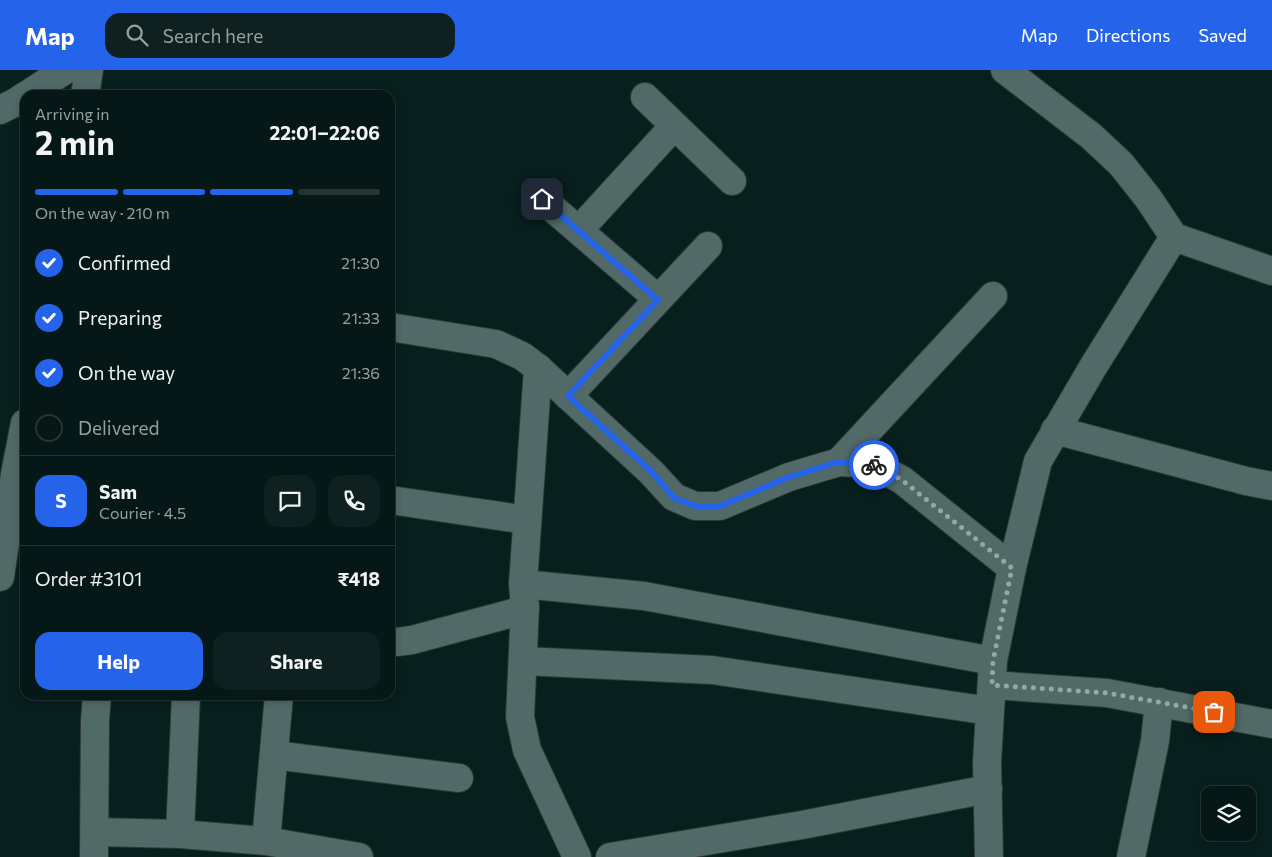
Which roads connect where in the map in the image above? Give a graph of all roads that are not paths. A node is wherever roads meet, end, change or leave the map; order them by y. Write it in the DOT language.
graph roads {
  1 [pos="65,70"];
  2 [pos="89,70"];
  3 [pos="1005,70"];
  4 [pos="35,90"];
  5 [pos="86,90"];
  6 [pos="645,97"];
  7 [pos="20,100"];
  8 [pos="0,110"];
  9 [pos="674,126"];
  10 [pos="732,181"];
  11 [pos="542,199"];
  12 [pos="579,230"];
  13 [pos="1174,237"];
  14 [pos="708,246"];
  15 [pos="1272,270"];
  16 [pos="993,296"];
  17 [pos="658,300"];
  18 [pos="395,328"];
  19 [pos="538,368"];
  20 [pos="568,396"];
  21 [pos="1056,430"];
  22 [pos="20,448"];
  23 [pos="838,462"];
  24 [pos="1272,486"];
  25 [pos="395,501"];
  26 [pos="527,520"];
  27 [pos="1012,568"];
  28 [pos="0,577"];
  29 [pos="524,596"];
  30 [pos="395,642"];
  31 [pos="523,661"];
  32 [pos="992,686"];
  33 [pos="97,700"];
  34 [pos="186,700"];
  35 [pos="279,700"];
  36 [pos="1159,702"];
  37 [pos="1272,724"];
  38 [pos="274,755"];
  39 [pos="459,778"];
  40 [pos="988,789"];
  41 [pos="180,834"];
  42 [pos="266,841"];
  43 [pos="94,845"];
  44 [pos="359,857"];
  45 [pos="577,857"];
  46 [pos="610,857"];
  47 [pos="989,857"];
  48 [pos="1131,857"];
  1 -- 4 [label="street"];
  2 -- 5 [label="street"];
  3 -- 13 [label="street"];
  6 -- 9 [label="street"];
  7 -- 8 [label="street"];
  9 -- 10 [label="street"];
  9 -- 12 [label="street"];
  11 -- 12 [label="street"];
  12 -- 17 [label="street"];
  13 -- 15 [label="street"];
  13 -- 21 [label="street"];
  14 -- 17 [label="street"];
  16 -- 23 [label="street"];
  17 -- 20 [label="street"];
  18 -- 19 [label="street"];
  19 -- 20 [label="street"];
  19 -- 26 [label="street"];
  20 -- 23 [label="street"];
  21 -- 24 [label="street"];
  21 -- 27 [label="street"];
  22 -- 28 [label="street"];
  23 -- 27 [label="street"];
  25 -- 26 [label="street"];
  26 -- 29 [label="street"];
  27 -- 32 [label="street"];
  29 -- 30 [label="street"];
  29 -- 31 [label="street"];
  29 -- 32 [label="street"];
  31 -- 32 [label="street"];
  31 -- 45 [label="street"];
  32 -- 36 [label="street"];
  32 -- 40 [label="street"];
  33 -- 43 [label="street"];
  34 -- 41 [label="street"];
  35 -- 38 [label="street"];
  36 -- 37 [label="street"];
  36 -- 48 [label="street"];
  38 -- 39 [label="street"];
  38 -- 42 [label="street"];
  40 -- 46 [label="street"];
  40 -- 47 [label="street"];
  41 -- 42 [label="street"];
  41 -- 43 [label="street"];
  42 -- 44 [label="street"];
}
